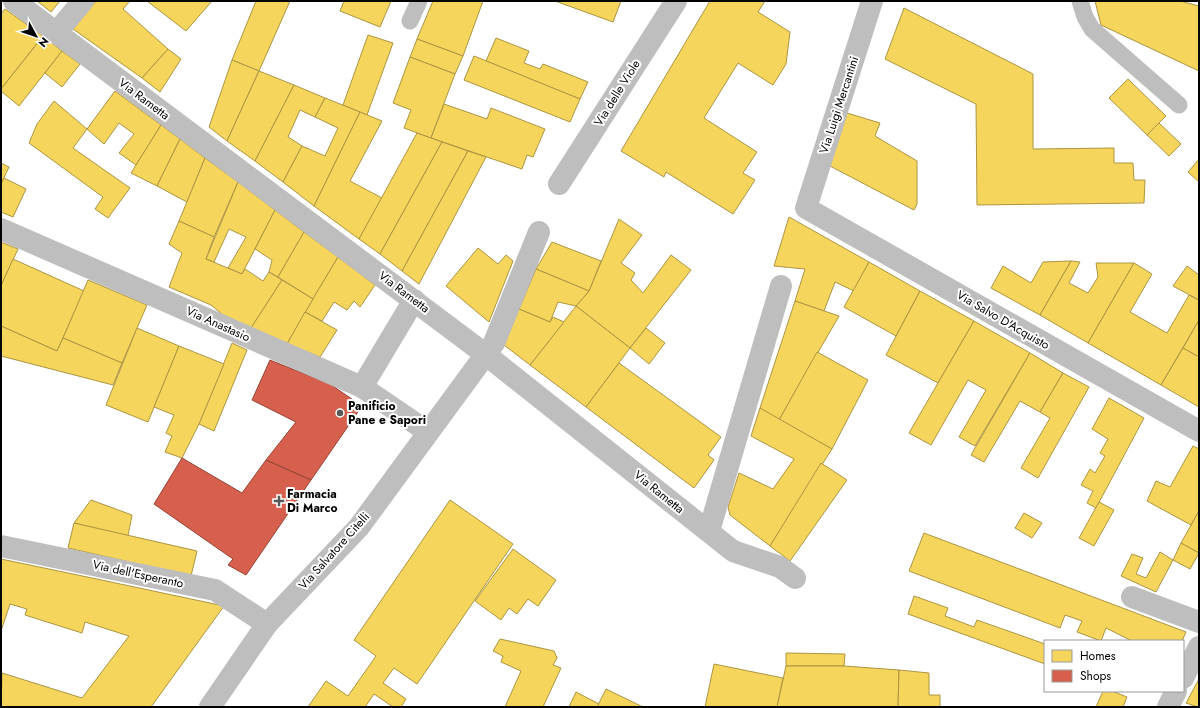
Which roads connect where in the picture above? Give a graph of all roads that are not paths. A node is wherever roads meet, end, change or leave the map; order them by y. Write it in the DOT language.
graph roads {
  1 [pos="14,1"];
  2 [pos="83,1"];
  3 [pos="419,1"];
  4 [pos="676,1"];
  5 [pos="872,1"];
  6 [pos="1080,1"];
  7 [pos="410,21"];
  8 [pos="56,33"];
  9 [pos="1179,105"];
  10 [pos="559,184"];
  11 [pos="806,208"];
  12 [pos="1,229"];
  13 [pos="539,232"];
  14 [pos="781,286"];
  15 [pos="414,300"];
  16 [pos="485,354"];
  17 [pos="362,387"];
  18 [pos="1199,431"];
  19 [pos="428,432"];
  20 [pos="709,531"];
  21 [pos="1,546"];
  22 [pos="795,578"];
  23 [pos="1132,597"];
  24 [pos="1199,622"];
  25 [pos="267,624"];
  26 [pos="1199,648"];
  27 [pos="1184,676"];
  28 [pos="1176,692"];
  29 [pos="210,707"];
  30 [pos="1168,707"];
  1 -- 8 [label="street, Via Rametta"];
  2 -- 8 [label="street"];
  3 -- 7 [label="lane"];
  4 -- 10 [label="street, Via delle Viole"];
  5 -- 11 [label="street, Via Luigi Mercantini"];
  6 -- 9 [label="lane"];
  8 -- 15 [label="street, Via Rametta"];
  11 -- 18 [label="street, Via Salvo D'Acquisto"];
  12 -- 17 [label="street, Via Anastasio"];
  13 -- 16 [label="street"];
  14 -- 20 [label="street"];
  15 -- 16 [label="street, Via Rametta"];
  15 -- 17 [label="street"];
  16 -- 19 [label="street, Via Salvatore Citelli"];
  16 -- 20 [label="street, Via Rametta"];
  17 -- 19 [label="street, Via Anastasio"];
  19 -- 25 [label="street, Via Salvatore Citelli"];
  20 -- 22 [label="street, Via Rametta"];
  21 -- 25 [label="street, Via dell'Esperanto"];
  23 -- 24 [label="street"];
  25 -- 29 [label="street, Via Salvatore Citelli"];
  26 -- 27 [label="street"];
  28 -- 30 [label="street"];
}
